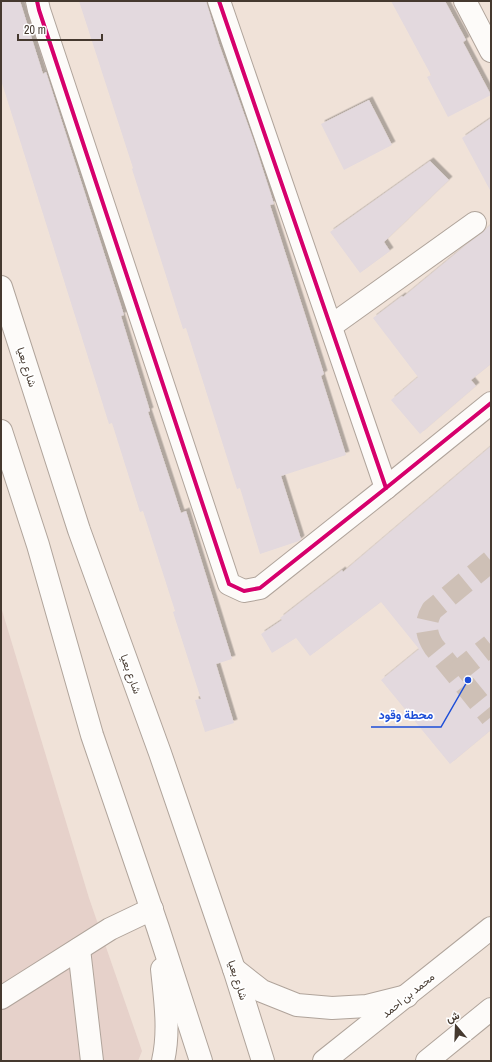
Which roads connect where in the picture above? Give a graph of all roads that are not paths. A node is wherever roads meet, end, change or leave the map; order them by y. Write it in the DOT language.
graph roads {
  1 [pos="37,1"];
  2 [pos="219,1"];
  3 [pos="465,1"];
  4 [pos="491,51"];
  5 [pos="475,223"];
  6 [pos="1,287"];
  7 [pos="331,326"];
  8 [pos="491,403"];
  9 [pos="2,439"];
  10 [pos="386,488"];
  11 [pos="155,918"];
  12 [pos="491,928"];
  13 [pos="79,949"];
  14 [pos="234,969"];
  15 [pos="407,996"];
  16 [pos="1,998"];
  17 [pos="491,1009"];
  18 [pos="92,1061"];
  19 [pos="163,1061"];
  20 [pos="201,1061"];
  21 [pos="263,1061"];
  22 [pos="324,1061"];
  23 [pos="427,1061"];
  1 -- 10 [label="street"];
  2 -- 7 [label="street"];
  3 -- 4 [label="street"];
  5 -- 7 [label="street"];
  6 -- 14 [label="street, شارع بعيا"];
  7 -- 10 [label="street"];
  8 -- 10 [label="street"];
  9 -- 11 [label="street"];
  11 -- 13 [label="street"];
  11 -- 19 [label="street"];
  11 -- 20 [label="street"];
  12 -- 15 [label="street, محمد بن احمد"];
  13 -- 16 [label="street"];
  13 -- 18 [label="street"];
  14 -- 15 [label="street"];
  14 -- 21 [label="street, شارع بعيا"];
  15 -- 22 [label="street, محمد بن احمد"];
  17 -- 23 [label="street"];
}
